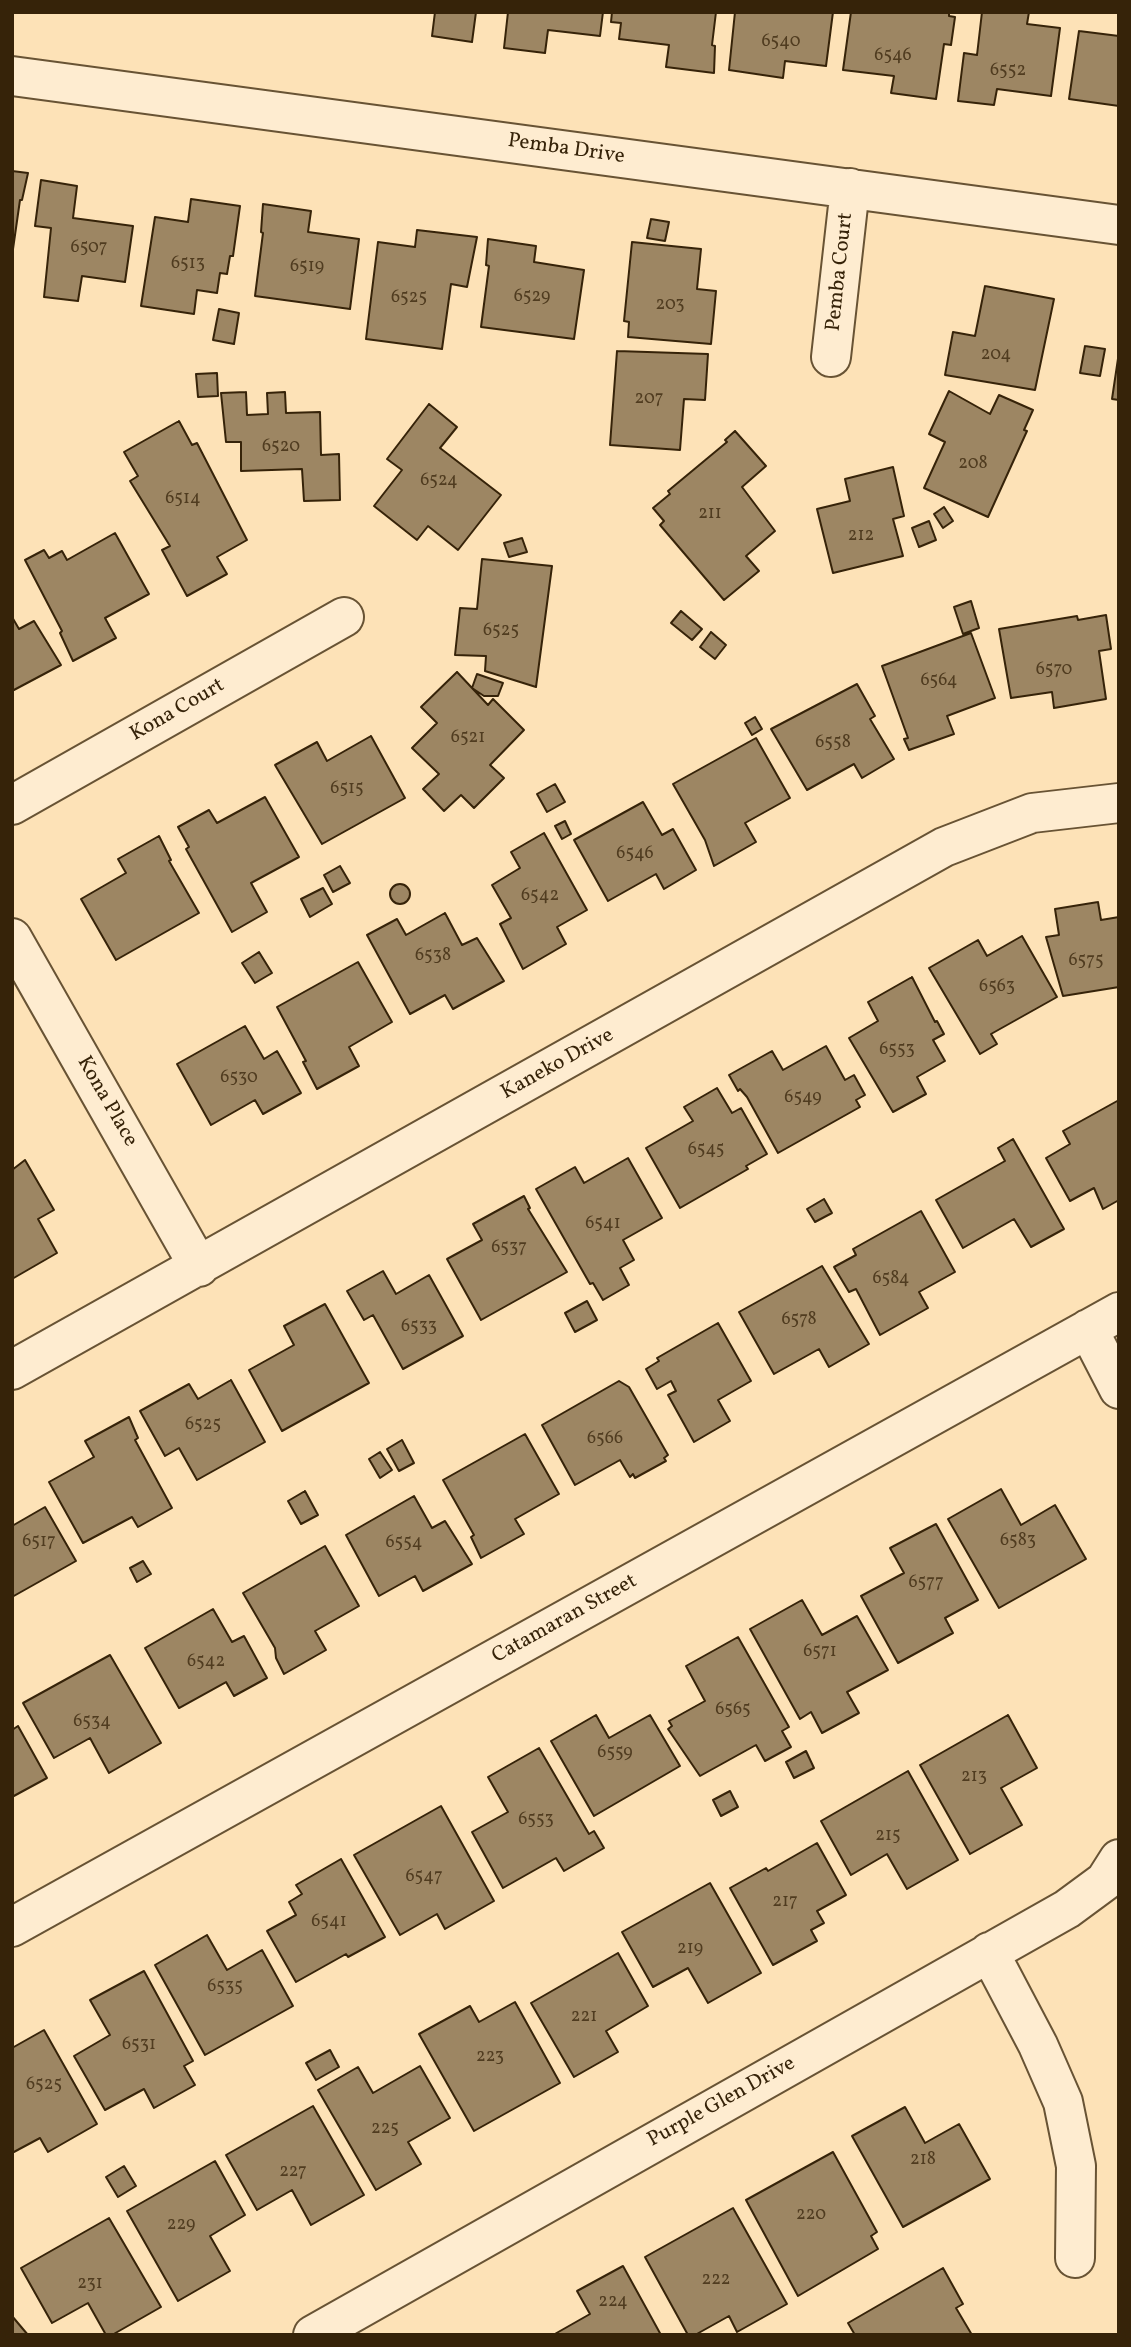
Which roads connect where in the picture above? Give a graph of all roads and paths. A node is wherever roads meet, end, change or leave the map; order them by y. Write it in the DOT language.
graph roads {
  1 [pos="12,76"];
  2 [pos="850,188"];
  3 [pos="1119,225"];
  4 [pos="831,357"];
  5 [pos="344,617"];
  6 [pos="1119,803"];
  7 [pos="12,805"];
  8 [pos="12,938"];
  9 [pos="199,1267"];
  10 [pos="1103,1321"];
  11 [pos="12,1370"];
  12 [pos="1119,1389"];
  13 [pos="1119,1859"];
  14 [pos="12,1927"];
  15 [pos="989,1952"];
  16 [pos="1075,2258"];
  17 [pos="313,2335"];
  1 -- 2 [label="street, Pemba Drive"];
  2 -- 3 [label="street, Pemba Drive"];
  2 -- 4 [label="street, Pemba Court"];
  5 -- 7 [label="street, Kona Court"];
  6 -- 9 [label="street, Kaneko Drive"];
  8 -- 9 [label="street, Kona Place"];
  9 -- 11 [label="street, Kaneko Drive"];
  10 -- 12 [label="street"];
  10 -- 14 [label="street, Catamaran Street"];
  13 -- 15 [label="street, Purple Glen Drive"];
  15 -- 16 [label="street"];
  15 -- 17 [label="street, Purple Glen Drive"];
}
